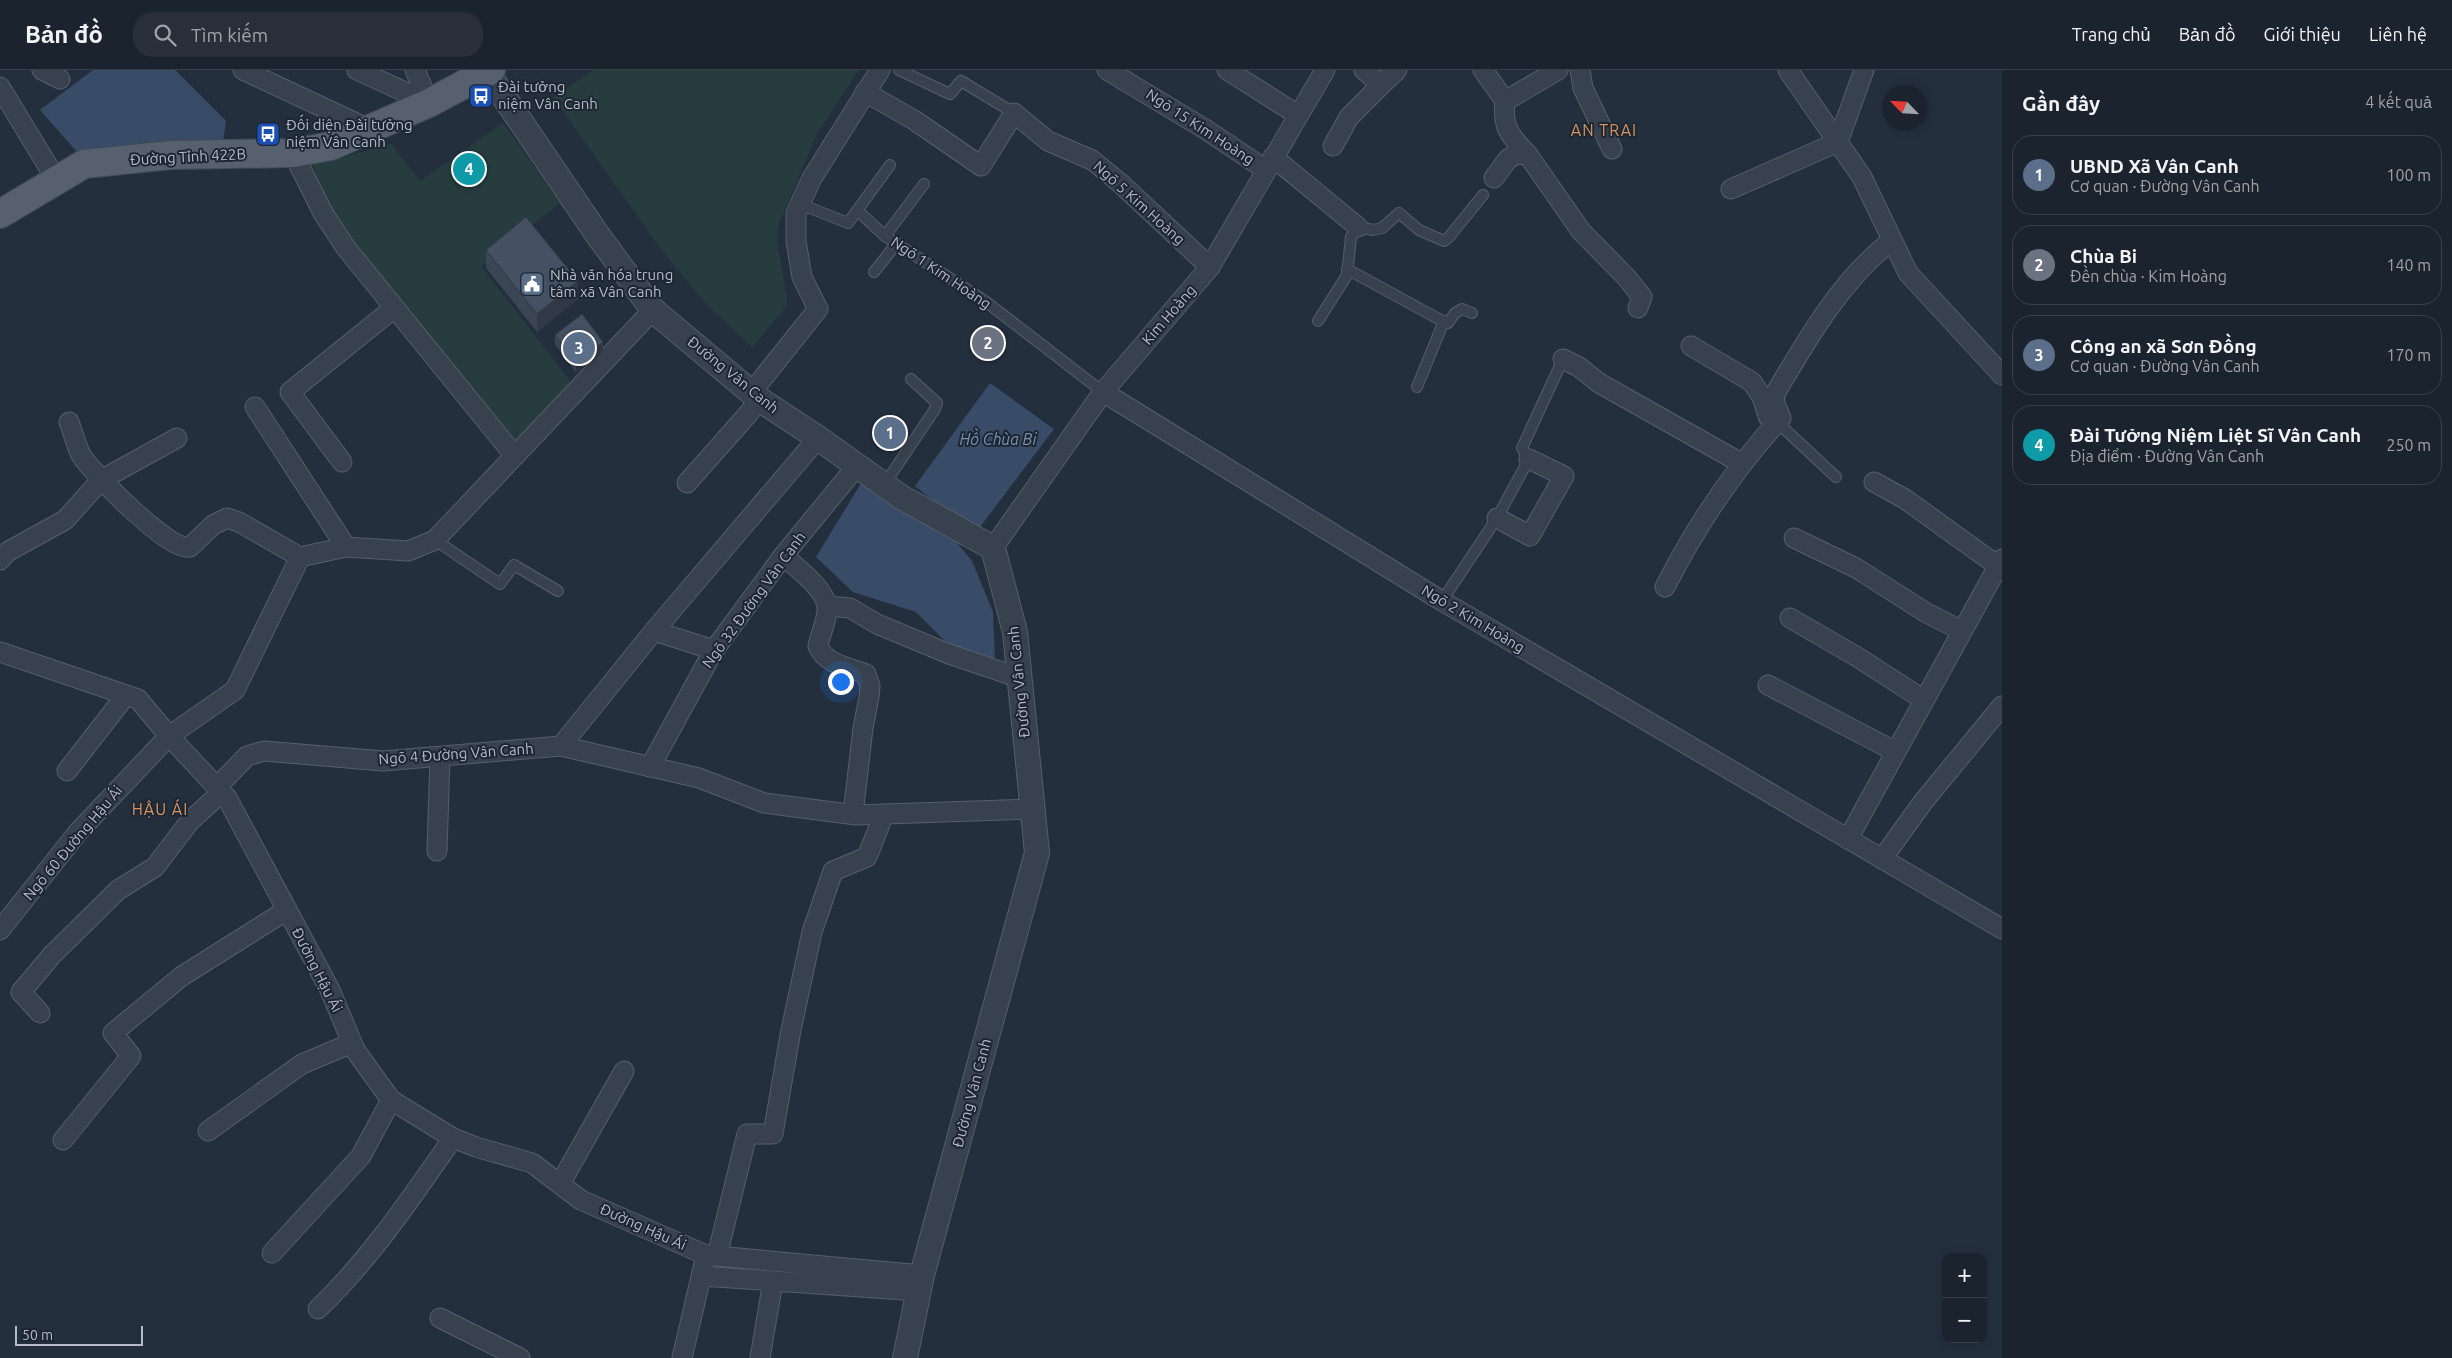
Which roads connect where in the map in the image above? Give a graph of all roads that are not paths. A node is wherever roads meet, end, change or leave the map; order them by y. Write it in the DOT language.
graph roads {
  1 [pos="42,70"];
  2 [pos="243,70"];
  3 [pos="357,70"];
  4 [pos="415,70"];
  5 [pos="880,70"];
  6 [pos="899,70"];
  7 [pos="1107,70"];
  8 [pos="1227,70"];
  9 [pos="1325,70"];
  10 [pos="1364,70"];
  11 [pos="1397,70"];
  12 [pos="1484,70"];
  13 [pos="1558,70"];
  14 [pos="1580,70"];
  15 [pos="1788,70"];
  16 [pos="1864,70"];
  17 [pos="489,71"];
  18 [pos="60,79"];
  19 [pos="1381,85"];
  20 [pos="0,87"];
  21 [pos="864,92"];
  22 [pos="1505,102"];
  23 [pos="429,103"];
  24 [pos="1014,113"];
  25 [pos="1298,115"];
  26 [pos="369,129"];
  27 [pos="1838,142"];
  28 [pos="1333,146"];
  29 [pos="1612,149"];
  30 [pos="293,153"];
  31 [pos="1528,155"];
  32 [pos="1270,164"];
  33 [pos="890,165"];
  34 [pos="1494,178"];
  35 [pos="57,181"];
  36 [pos="924,184"];
  37 [pos="1731,189"];
  38 [pos="1483,195"];
  39 [pos="800,204"];
  40 [pos="858,211"];
  41 [pos="0,214"];
  42 [pos="1358,227"];
  43 [pos="885,236"];
  44 [pos="1891,241"];
  45 [pos="897,243"];
  46 [pos="1210,267"];
  47 [pos="1347,269"];
  48 [pos="874,272"];
  49 [pos="394,308"];
  50 [pos="1638,308"];
  51 [pos="653,310"];
  52 [pos="1472,313"];
  53 [pos="1318,321"];
  54 [pos="1444,321"];
  55 [pos="1691,346"];
  56 [pos="1563,359"];
  57 [pos="1999,366"];
  58 [pos="911,379"];
  59 [pos="1416,387"];
  60 [pos="1103,392"];
  61 [pos="755,396"];
  62 [pos="255,407"];
  63 [pos="69,422"];
  64 [pos="1778,422"];
  65 [pos="177,438"];
  66 [pos="818,438"];
  67 [pos="514,455"];
  68 [pos="1529,459"];
  69 [pos="342,462"];
  70 [pos="1741,463"];
  71 [pos="856,467"];
  72 [pos="1836,477"];
  73 [pos="101,480"];
  74 [pos="1874,482"];
  75 [pos="687,483"];
  76 [pos="884,485"];
  77 [pos="1497,518"];
  78 [pos="1794,538"];
  79 [pos="435,540"];
  80 [pos="346,547"];
  81 [pos="993,548"];
  82 [pos="783,556"];
  83 [pos="300,557"];
  84 [pos="0,560"];
  85 [pos="2000,563"];
  86 [pos="1665,587"];
  87 [pos="558,591"];
  88 [pos="1442,602"];
  89 [pos="827,606"];
  90 [pos="1790,618"];
  91 [pos="654,631"];
  92 [pos="1962,631"];
  93 [pos="714,650"];
  94 [pos="0,652"];
  95 [pos="1020,678"];
  96 [pos="1768,685"];
  97 [pos="126,695"];
  98 [pos="1924,700"];
  99 [pos="2002,706"];
  100 [pos="169,736"];
  101 [pos="561,746"];
  102 [pos="1896,752"];
  103 [pos="440,757"];
  104 [pos="650,767"];
  105 [pos="67,771"];
  106 [pos="218,790"];
  107 [pos="1032,809"];
  108 [pos="853,814"];
  109 [pos="884,814"];
  110 [pos="1848,839"];
  111 [pos="437,851"];
  112 [pos="1882,858"];
  113 [pos="287,910"];
  114 [pos="2002,929"];
  115 [pos="0,930"];
  116 [pos="40,1013"];
  117 [pos="352,1043"];
  118 [pos="624,1071"];
  119 [pos="391,1100"];
  120 [pos="208,1131"];
  121 [pos="453,1138"];
  122 [pos="62,1140"];
  123 [pos="560,1184"];
  124 [pos="272,1253"];
  125 [pos="712,1255"];
  126 [pos="701,1276"];
  127 [pos="773,1280"];
  128 [pos="920,1283"];
  129 [pos="318,1309"];
  130 [pos="440,1318"];
  131 [pos="520,1358"];
  132 [pos="682,1358"];
  133 [pos="760,1358"];
  134 [pos="905,1358"];
  1 -- 18 [label="street"];
  2 -- 26 [label="street"];
  3 -- 23 [label="street"];
  4 -- 23 [label="street"];
  5 -- 21 [label="street"];
  6 -- 24 [label="lane, Ngõ 5 Kim Hoàng"];
  7 -- 32 [label="street, Ngõ 15 Kim Hoàng"];
  8 -- 25 [label="street"];
  9 -- 25 [label="street, Kim Hoàng"];
  10 -- 19 [label="street"];
  11 -- 19 [label="street"];
  12 -- 22 [label="street"];
  13 -- 22 [label="street"];
  14 -- 29 [label="street"];
  15 -- 27 [label="street"];
  16 -- 27 [label="street"];
  17 -- 23 [label="main road, Đường Tỉnh 422B"];
  17 -- 51 [label="street, Đường Vân Canh"];
  19 -- 28 [label="street"];
  20 -- 35 [label="street"];
  21 -- 24 [label="street"];
  21 -- 39 [label="street"];
  22 -- 31 [label="street"];
  23 -- 26 [label="main road, Đường Tỉnh 422B"];
  24 -- 46 [label="street, Ngõ 5 Kim Hoàng"];
  25 -- 32 [label="street, Kim Hoàng"];
  26 -- 30 [label="main road, Đường Tỉnh 422B"];
  27 -- 37 [label="street"];
  27 -- 44 [label="street"];
  30 -- 35 [label="main road, Đường Tỉnh 422B"];
  30 -- 49 [label="street"];
  31 -- 34 [label="street"];
  31 -- 50 [label="street"];
  32 -- 42 [label="street, Ngõ 15 Kim Hoàng"];
  32 -- 46 [label="street, Kim Hoàng"];
  33 -- 40 [label="lane"];
  35 -- 41 [label="main road, Đường Tỉnh 422B"];
  36 -- 43 [label="lane"];
  38 -- 42 [label="lane"];
  39 -- 40 [label="lane"];
  39 -- 61 [label="street"];
  40 -- 43 [label="lane, Ngõ 1 Kim Hoàng"];
  42 -- 47 [label="lane"];
  43 -- 45 [label="lane, Ngõ 1 Kim Hoàng"];
  44 -- 57 [label="street"];
  44 -- 64 [label="street"];
  45 -- 48 [label="lane"];
  45 -- 60 [label="lane, Ngõ 1 Kim Hoàng"];
  46 -- 60 [label="street, Kim Hoàng"];
  47 -- 53 [label="lane"];
  47 -- 54 [label="lane"];
  49 -- 67 [label="street"];
  49 -- 69 [label="street"];
  51 -- 61 [label="street, Đường Vân Canh"];
  51 -- 67 [label="street"];
  52 -- 54 [label="lane"];
  54 -- 59 [label="lane"];
  55 -- 64 [label="street"];
  56 -- 68 [label="lane"];
  56 -- 70 [label="street"];
  58 -- 76 [label="lane"];
  60 -- 81 [label="street, Kim Hoàng"];
  60 -- 88 [label="street, Ngõ 2 Kim Hoàng"];
  61 -- 66 [label="street, Đường Vân Canh"];
  61 -- 75 [label="street"];
  62 -- 80 [label="street"];
  63 -- 73 [label="street"];
  64 -- 70 [label="street"];
  64 -- 72 [label="lane"];
  65 -- 73 [label="street"];
  66 -- 71 [label="street, Đường Vân Canh"];
  66 -- 91 [label="street"];
  67 -- 79 [label="street"];
  68 -- 77 [label="lane"];
  68 -- 77 [label="street"];
  70 -- 86 [label="street"];
  71 -- 76 [label="street, Đường Vân Canh"];
  71 -- 82 [label="street, Ngõ 32 Đường Vân Canh"];
  73 -- 83 [label="street"];
  73 -- 84 [label="street"];
  74 -- 85 [label="street"];
  76 -- 81 [label="street, Đường Vân Canh"];
  77 -- 88 [label="lane"];
  78 -- 92 [label="street"];
  79 -- 80 [label="street"];
  79 -- 87 [label="lane"];
  80 -- 83 [label="street"];
  81 -- 95 [label="street, Đường Vân Canh"];
  82 -- 89 [label="street"];
  82 -- 93 [label="street, Ngõ 32 Đường Vân Canh"];
  83 -- 100 [label="street, Ngõ 60 Đường Hậu Ái"];
  85 -- 92 [label="street"];
  88 -- 110 [label="street, Ngõ 2 Kim Hoàng"];
  89 -- 95 [label="street"];
  89 -- 108 [label="street"];
  90 -- 98 [label="street"];
  91 -- 93 [label="street"];
  91 -- 101 [label="street"];
  92 -- 98 [label="street"];
  93 -- 104 [label="street, Ngõ 32 Đường Vân Canh"];
  94 -- 97 [label="street, Đường Hậu Ái"];
  95 -- 107 [label="street, Đường Vân Canh"];
  96 -- 102 [label="street"];
  97 -- 100 [label="street, Đường Hậu Ái"];
  97 -- 105 [label="street"];
  98 -- 102 [label="street"];
  99 -- 112 [label="street"];
  100 -- 106 [label="street, Đường Hậu Ái"];
  100 -- 115 [label="street, Ngõ 60 Đường Hậu Ái"];
  101 -- 103 [label="street, Ngõ 4 Đường Vân Canh"];
  101 -- 104 [label="street, Ngõ 4 Đường Vân Canh"];
  102 -- 110 [label="street"];
  103 -- 106 [label="street, Ngõ 4 Đường Vân Canh"];
  103 -- 111 [label="street"];
  104 -- 108 [label="street, Ngõ 4 Đường Vân Canh"];
  106 -- 113 [label="street, Đường Hậu Ái"];
  106 -- 116 [label="street, Ngõ 4 Đường Vân Canh"];
  107 -- 109 [label="street, Ngõ 4 Đường Vân Canh"];
  107 -- 128 [label="street, Đường Vân Canh"];
  108 -- 109 [label="street, Ngõ 4 Đường Vân Canh"];
  109 -- 125 [label="street"];
  110 -- 112 [label="street, Ngõ 2 Kim Hoàng"];
  112 -- 114 [label="street, Ngõ 2 Kim Hoàng"];
  113 -- 117 [label="street, Đường Hậu Ái"];
  113 -- 122 [label="street"];
  117 -- 119 [label="street, Đường Hậu Ái"];
  117 -- 120 [label="street"];
  118 -- 123 [label="street"];
  119 -- 121 [label="street, Đường Hậu Ái"];
  119 -- 124 [label="street"];
  121 -- 123 [label="street, Đường Hậu Ái"];
  121 -- 129 [label="street"];
  123 -- 125 [label="street, Đường Hậu Ái"];
  125 -- 126 [label="street"];
  125 -- 128 [label="street, Đường Hậu Ái"];
  126 -- 127 [label="street"];
  126 -- 132 [label="street"];
  127 -- 128 [label="street"];
  127 -- 133 [label="street"];
  128 -- 134 [label="street, Đường Vân Canh"];
  130 -- 131 [label="street"];
}
